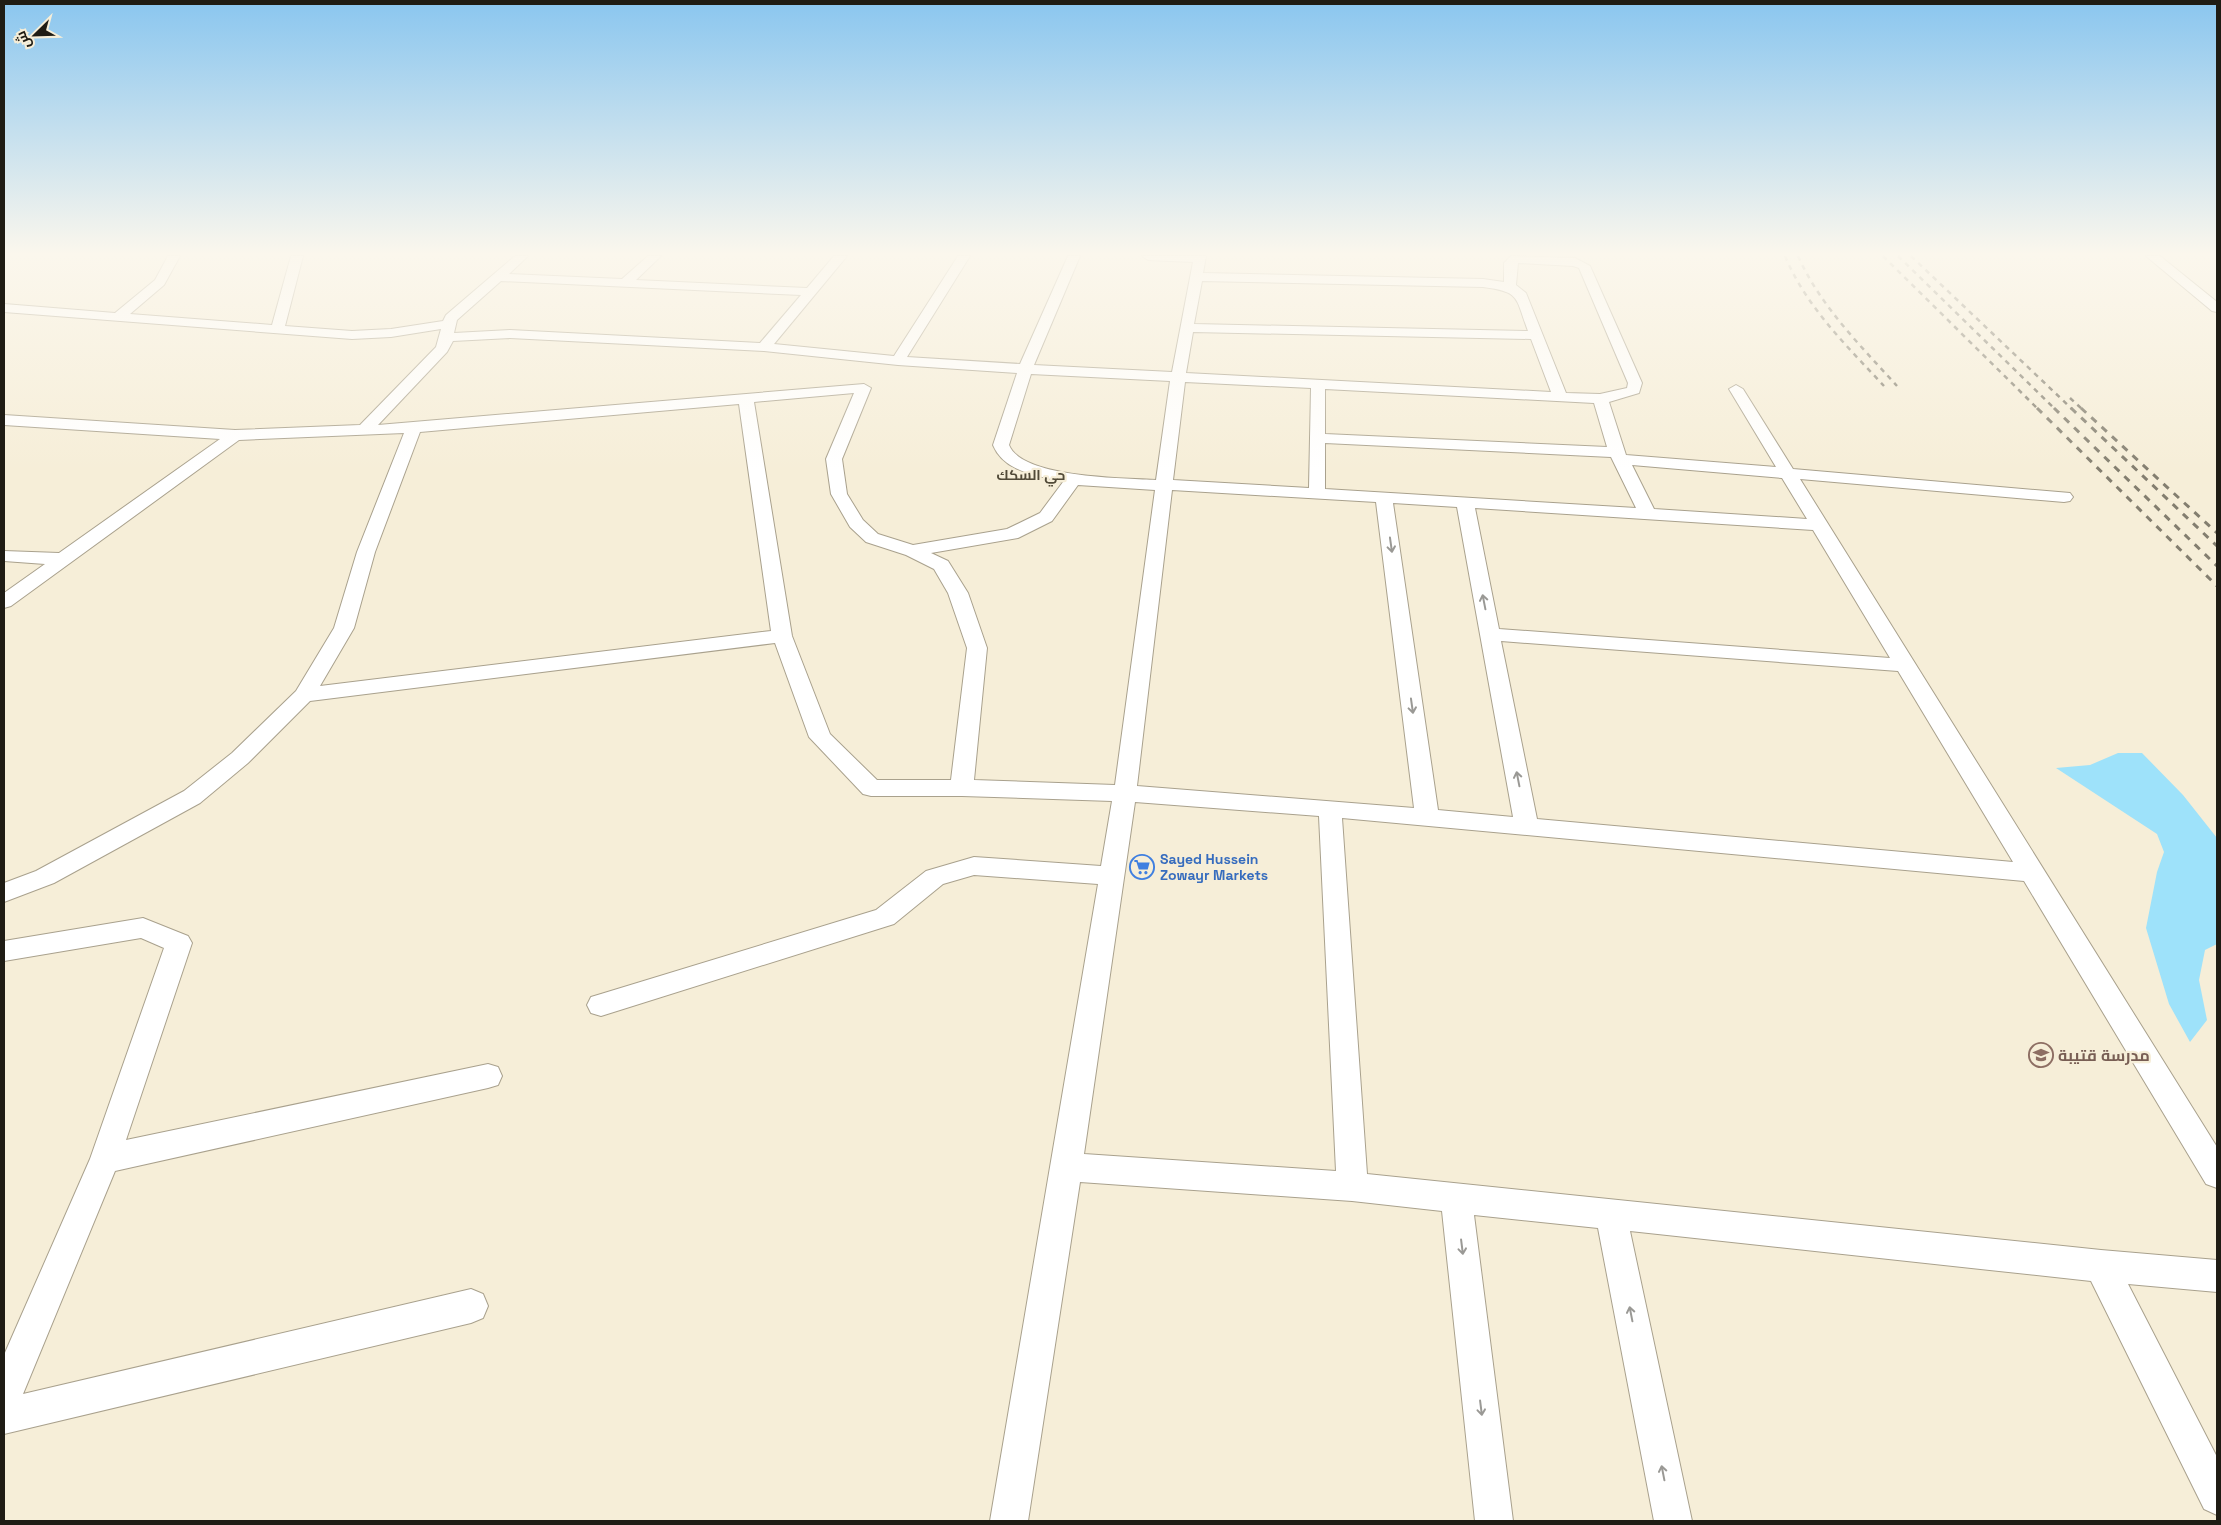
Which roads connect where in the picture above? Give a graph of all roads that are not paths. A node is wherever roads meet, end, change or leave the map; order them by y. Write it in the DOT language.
graph roads {
  1 [pos="242,327"];
  2 [pos="449,327"];
  3 [pos="781,327"];
  4 [pos="919,327"];
  5 [pos="1043,327"];
  6 [pos="1533,327"];
  7 [pos="1611,327"];
  8 [pos="1188,328"];
  9 [pos="277,330"];
  10 [pos="448,330"];
  11 [pos="1536,335"];
  12 [pos="764,347"];
  13 [pos="898,361"];
  14 [pos="1025,369"];
  15 [pos="1179,377"];
  16 [pos="1318,384"];
  17 [pos="1736,389"];
  18 [pos="1560,397"];
  19 [pos="746,398"];
  20 [pos="1600,399"];
  21 [pos="4,420"];
  22 [pos="414,428"];
  23 [pos="364,430"];
  24 [pos="235,436"];
  25 [pos="1318,438"];
  26 [pos="1619,456"];
  27 [pos="1789,475"];
  28 [pos="1073,480"];
  29 [pos="1164,484"];
  30 [pos="1317,493"];
  31 [pos="1384,497"];
  32 [pos="2064,497"];
  33 [pos="1465,502"];
  34 [pos="1648,514"];
  35 [pos="1819,525"];
  36 [pos="912,551"];
  37 [pos="4,556"];
  38 [pos="62,559"];
  39 [pos="4,602"];
  40 [pos="1490,634"];
  41 [pos="782,636"];
  42 [pos="1906,665"];
  43 [pos="304,695"];
  44 [pos="962,788"];
  45 [pos="1125,793"];
  46 [pos="1330,809"];
  47 [pos="1427,818"];
  48 [pos="1527,827"];
  49 [pos="2033,873"];
  50 [pos="1112,876"];
  51 [pos="4,893"];
  52 [pos="4,951"];
  53 [pos="602,1005"];
  54 [pos="488,1076"];
  55 [pos="105,1159"];
  56 [pos="1067,1167"];
  57 [pos="2217,1174"];
  58 [pos="1352,1187"];
  59 [pos="1456,1198"];
  60 [pos="1611,1215"];
  61 [pos="2101,1266"];
  62 [pos="2217,1276"];
  63 [pos="470,1306"];
  64 [pos="4,1396"];
  65 [pos="4,1416"];
  66 [pos="2217,1496"];
  67 [pos="1009,1521"];
  68 [pos="1494,1521"];
  69 [pos="1673,1521"];
  1 -- 9 [label="street"];
  2 -- 10 [label="street"];
  3 -- 12 [label="street"];
  4 -- 13 [label="street"];
  5 -- 14 [label="street"];
  6 -- 11 [label="street"];
  7 -- 20 [label="street"];
  8 -- 11 [label="street"];
  8 -- 15 [label="street"];
  9 -- 10 [label="street"];
  10 -- 12 [label="street"];
  10 -- 23 [label="street"];
  11 -- 18 [label="street"];
  12 -- 13 [label="street"];
  13 -- 14 [label="street"];
  14 -- 15 [label="street"];
  14 -- 28 [label="street"];
  15 -- 16 [label="street"];
  15 -- 29 [label="street"];
  16 -- 18 [label="street"];
  16 -- 25 [label="street"];
  17 -- 27 [label="street"];
  18 -- 20 [label="street"];
  19 -- 22 [label="street"];
  19 -- 36 [label="street"];
  19 -- 41 [label="street"];
  20 -- 26 [label="street"];
  21 -- 24 [label="street"];
  22 -- 23 [label="street"];
  22 -- 43 [label="street"];
  23 -- 24 [label="street"];
  24 -- 38 [label="street"];
  25 -- 26 [label="street"];
  25 -- 30 [label="street"];
  26 -- 27 [label="street"];
  26 -- 34 [label="street"];
  27 -- 32 [label="street"];
  27 -- 35 [label="street"];
  28 -- 29 [label="street"];
  28 -- 36 [label="street"];
  29 -- 30 [label="street"];
  29 -- 45 [label="street"];
  30 -- 31 [label="street"];
  31 -- 33 [label="street"];
  31 -- 47 [label="street, one-way"];
  33 -- 34 [label="street"];
  40 -- 33 [label="street, one-way"];
  34 -- 35 [label="street"];
  35 -- 42 [label="street"];
  36 -- 44 [label="street"];
  37 -- 38 [label="street"];
  38 -- 39 [label="street"];
  40 -- 42 [label="street"];
  48 -- 40 [label="street, one-way"];
  41 -- 43 [label="street"];
  41 -- 44 [label="street"];
  42 -- 49 [label="street"];
  43 -- 51 [label="street"];
  44 -- 45 [label="street"];
  45 -- 46 [label="street"];
  45 -- 50 [label="street"];
  46 -- 47 [label="street"];
  46 -- 58 [label="street"];
  47 -- 48 [label="street"];
  48 -- 49 [label="street"];
  49 -- 57 [label="street"];
  50 -- 53 [label="street"];
  50 -- 56 [label="street"];
  52 -- 55 [label="street"];
  54 -- 55 [label="street"];
  55 -- 64 [label="street"];
  56 -- 58 [label="street"];
  56 -- 67 [label="street"];
  58 -- 59 [label="street"];
  59 -- 60 [label="street"];
  59 -- 68 [label="street, one-way"];
  60 -- 61 [label="street"];
  69 -- 60 [label="street, one-way"];
  61 -- 62 [label="street"];
  61 -- 66 [label="street"];
  63 -- 65 [label="street"];
}
